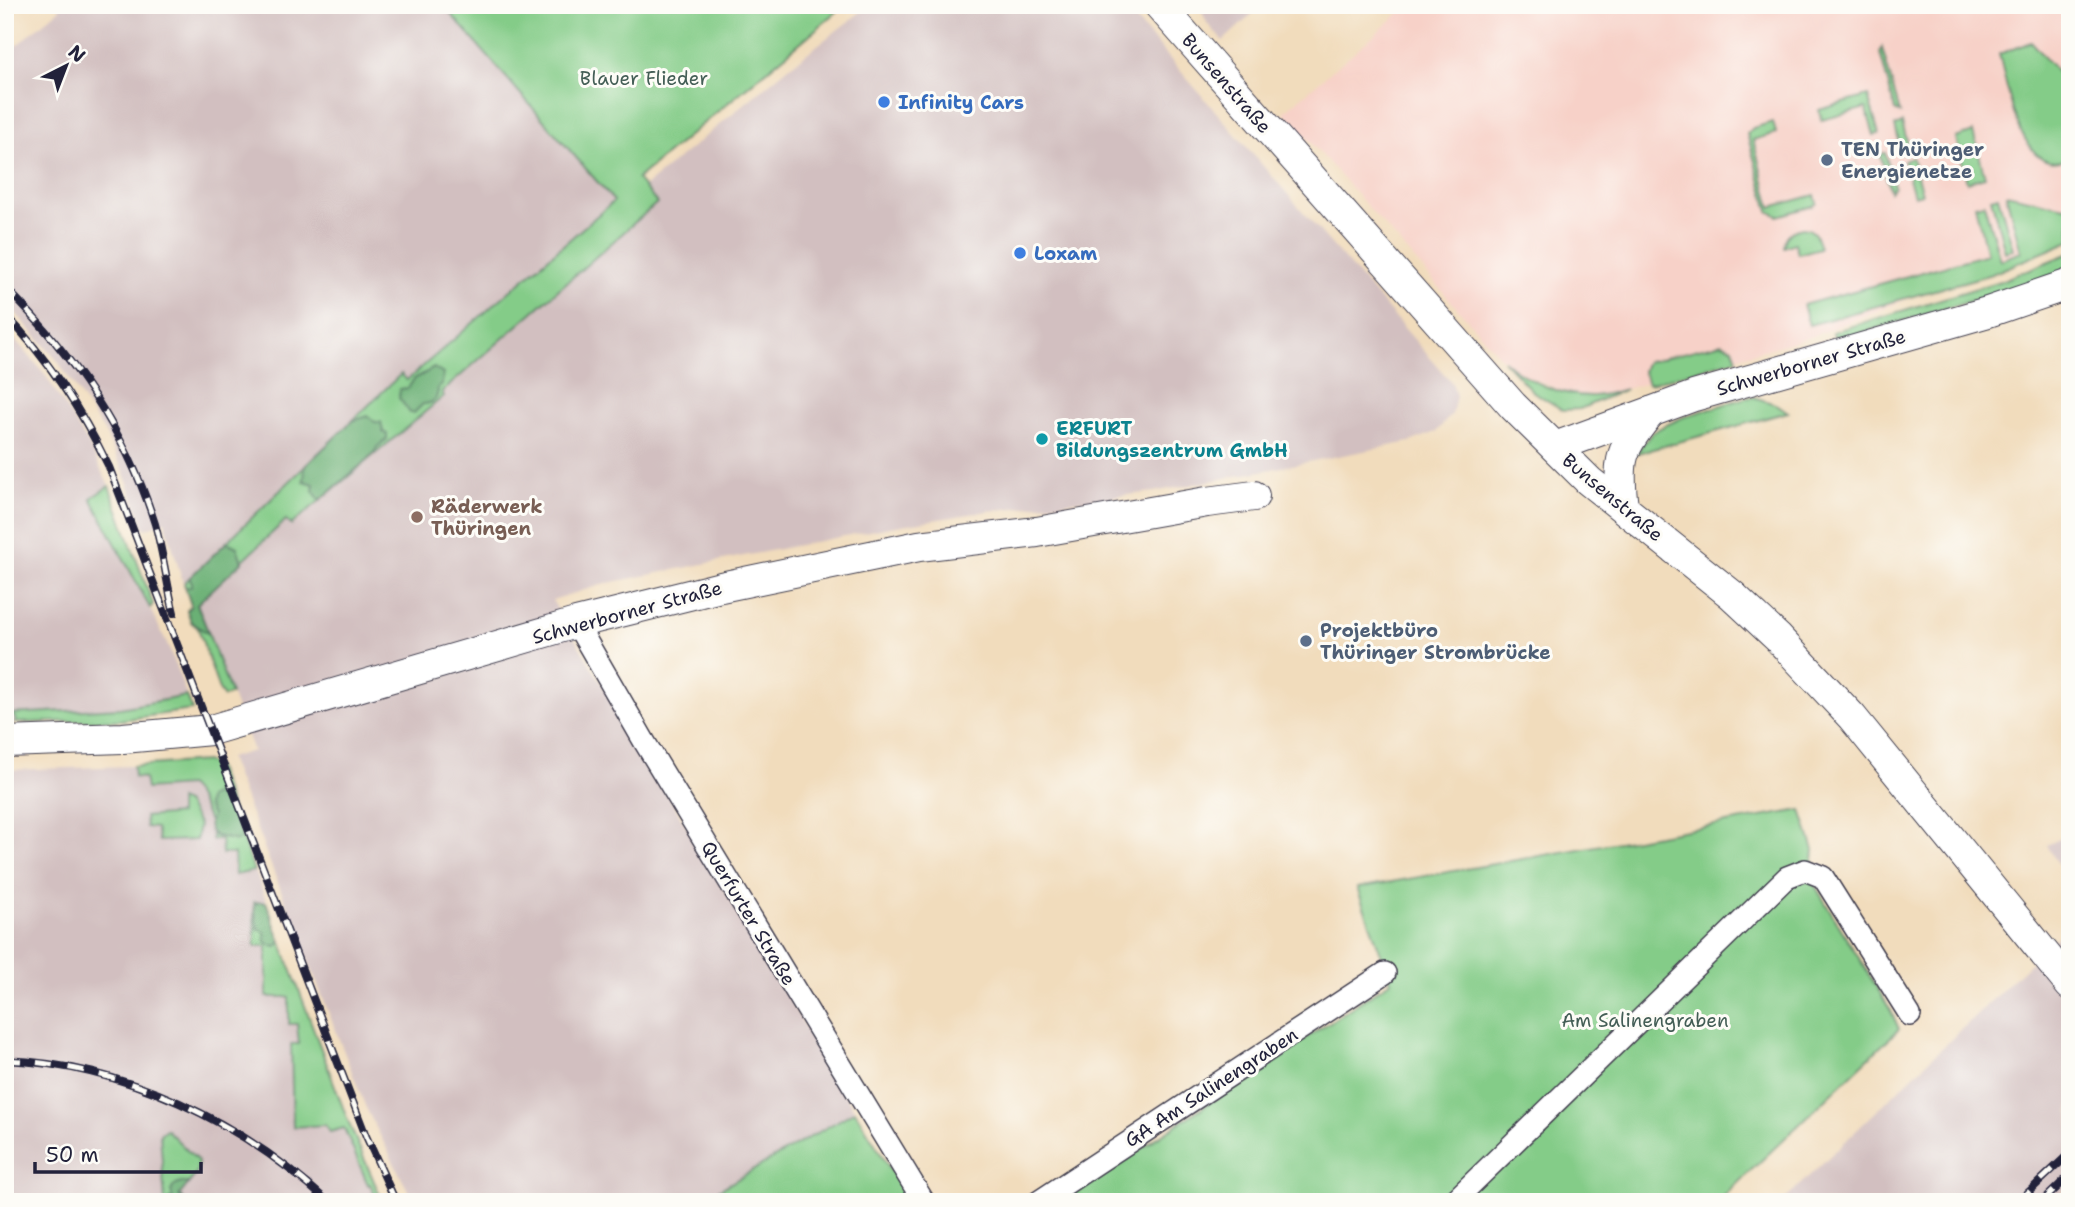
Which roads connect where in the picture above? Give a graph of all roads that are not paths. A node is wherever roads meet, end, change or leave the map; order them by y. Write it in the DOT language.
graph roads {
  1 [pos="1159,5"];
  2 [pos="2070,284"];
  3 [pos="1651,412"];
  4 [pos="1555,447"];
  5 [pos="1254,496"];
  6 [pos="1623,507"];
  7 [pos="576,623"];
  8 [pos="5,742"];
  9 [pos="1385,973"];
  10 [pos="2070,985"];
  11 [pos="1910,1015"];
  12 [pos="924,1202"];
  13 [pos="1038,1202"];
  14 [pos="1453,1202"];
  1 -- 4 [label="street, Bunsenstraße"];
  2 -- 3 [label="street, Schwerborner Straße"];
  3 -- 4 [label="street, Schwerborner Straße"];
  3 -- 6 [label="street"];
  4 -- 6 [label="street, Bunsenstraße"];
  5 -- 7 [label="street, Schwerborner Straße"];
  6 -- 10 [label="street, Bunsenstraße"];
  7 -- 8 [label="street, Schwerborner Straße"];
  7 -- 12 [label="street, Querfurter Straße"];
  9 -- 13 [label="street, GA Am Salinengraben"];
  11 -- 14 [label="street"];
}
